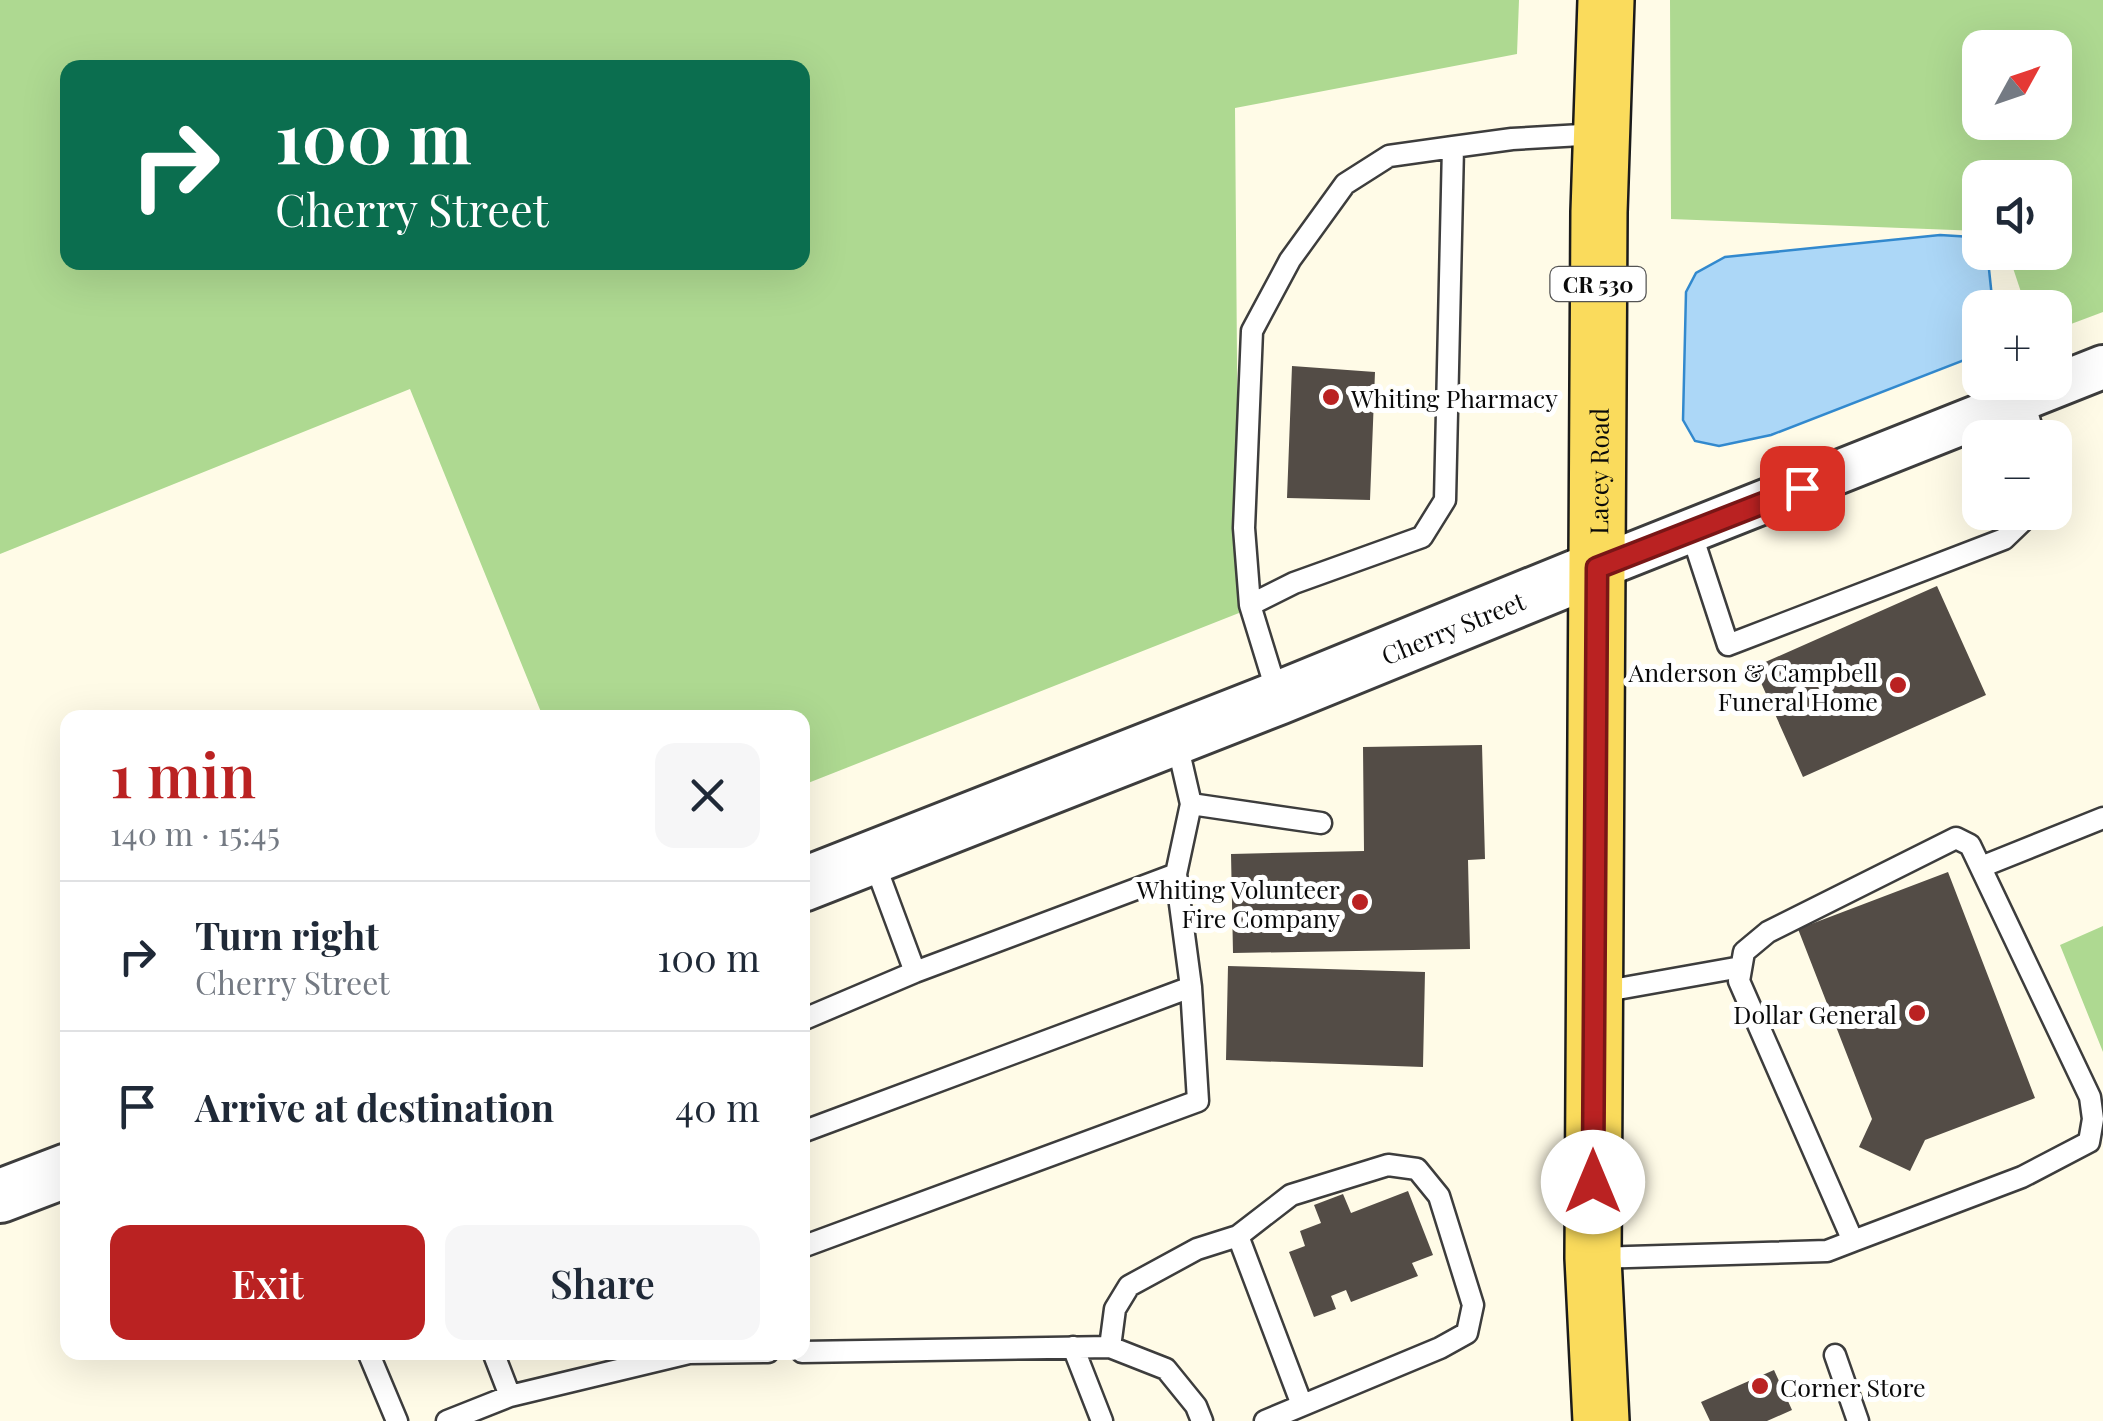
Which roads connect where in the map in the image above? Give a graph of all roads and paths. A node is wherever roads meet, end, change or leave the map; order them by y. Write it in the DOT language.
graph roads {
  1 [pos="1606,0"];
  2 [pos="1601,134"];
  3 [pos="1453,147"];
  4 [pos="2103,367"];
  5 [pos="2029,418"];
  6 [pos="2013,530"];
  7 [pos="1691,532"];
  8 [pos="1597,568"];
  9 [pos="1250,605"];
  10 [pos="1278,698"];
  11 [pos="1176,737"];
  12 [pos="1191,804"];
  13 [pos="2103,818"];
  14 [pos="1321,824"];
  15 [pos="872,857"];
  16 [pos="1981,866"];
  17 [pos="1176,874"];
  18 [pos="810,882"];
  19 [pos="1741,966"];
  20 [pos="914,972"];
  21 [pos="1191,986"];
  22 [pos="1594,993"];
  23 [pos="810,1017"];
  24 [pos="810,1129"];
  25 [pos="60,1173"];
  26 [pos="0,1196"];
  27 [pos="1238,1236"];
  28 [pos="1853,1241"];
  29 [pos="810,1244"];
  30 [pos="1593,1258"];
  31 [pos="1073,1347"];
  32 [pos="1110,1347"];
  33 [pos="810,1352"];
  34 [pos="1835,1354"];
  35 [pos="371,1360"];
  36 [pos="496,1360"];
  37 [pos="656,1360"];
  38 [pos="510,1396"];
  39 [pos="1302,1405"];
  40 [pos="451,1420"];
  41 [pos="397,1421"];
  42 [pos="1102,1421"];
  43 [pos="1202,1421"];
  44 [pos="1265,1421"];
  45 [pos="1601,1421"];
  46 [pos="1858,1421"];
  1 -- 2 [label="main road, Lacey Road / CR 530"];
  2 -- 3 [label="lane"];
  2 -- 8 [label="main road, Lacey Road / CR 530"];
  3 -- 9 [label="lane"];
  3 -- 9 [label="lane"];
  4 -- 5 [label="street, Cherry Street"];
  5 -- 7 [label="street, Cherry Street"];
  6 -- 7 [label="lane"];
  7 -- 8 [label="street, Cherry Street"];
  8 -- 10 [label="street, Cherry Street"];
  8 -- 22 [label="main road, Lacey Road / CR 530"];
  9 -- 10 [label="lane"];
  10 -- 11 [label="street, Cherry Street"];
  11 -- 12 [label="lane"];
  11 -- 15 [label="street, Cherry Street"];
  12 -- 14 [label="lane"];
  12 -- 17 [label="lane"];
  13 -- 16 [label="lane"];
  15 -- 18 [label="street, Cherry Street"];
  15 -- 20 [label="lane"];
  16 -- 19 [label="lane"];
  16 -- 28 [label="lane"];
  17 -- 20 [label="lane"];
  17 -- 21 [label="lane"];
  19 -- 22 [label="lane"];
  19 -- 28 [label="lane"];
  20 -- 23 [label="lane"];
  21 -- 24 [label="lane"];
  21 -- 29 [label="lane"];
  22 -- 30 [label="main road, Lacey Road / CR 530"];
  25 -- 26 [label="street"];
  27 -- 32 [label="lane"];
  27 -- 39 [label="lane"];
  27 -- 39 [label="lane"];
  28 -- 30 [label="lane"];
  30 -- 45 [label="main road, Lacey Road / CR 530"];
  31 -- 32 [label="lane"];
  31 -- 33 [label="lane"];
  31 -- 42 [label="lane"];
  32 -- 43 [label="lane"];
  34 -- 46 [label="lane"];
  35 -- 41 [label="lane"];
  36 -- 38 [label="lane"];
  37 -- 38 [label="lane"];
  38 -- 40 [label="lane"];
  39 -- 44 [label="lane"];
}
